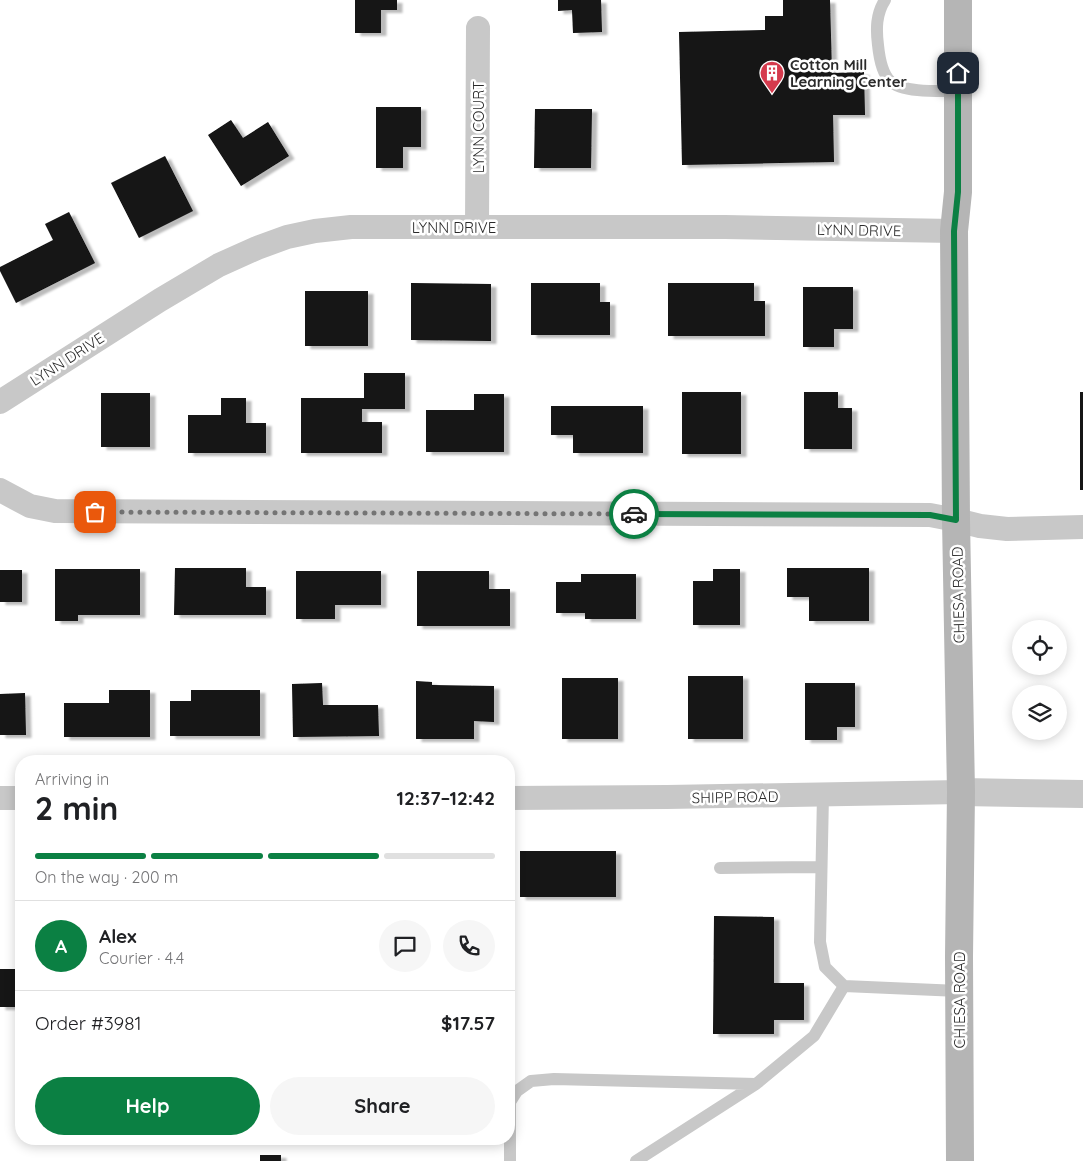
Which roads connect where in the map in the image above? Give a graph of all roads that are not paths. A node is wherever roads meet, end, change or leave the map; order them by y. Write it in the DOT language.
graph roads {
  1 [pos="885,0"];
  2 [pos="958,0"];
  3 [pos="478,28"];
  4 [pos="958,91"];
  5 [pos="477,227"];
  6 [pos="954,231"];
  7 [pos="0,402"];
  8 [pos="0,490"];
  9 [pos="956,520"];
  10 [pos="1083,527"];
  11 [pos="961,792"];
  12 [pos="1083,794"];
  13 [pos="823,795"];
  14 [pos="0,798"];
  15 [pos="15,798"];
  16 [pos="515,798"];
  17 [pos="821,867"];
  18 [pos="720,868"];
  19 [pos="844,986"];
  20 [pos="959,991"];
  21 [pos="756,1084"];
  22 [pos="515,1094"];
  23 [pos="510,1145"];
  24 [pos="510,1161"];
  25 [pos="636,1161"];
  26 [pos="960,1161"];
  1 -- 4 [label="lane"];
  2 -- 4 [label="main road, CHIESA ROAD"];
  3 -- 5 [label="street, LYNN COURT"];
  4 -- 6 [label="main road, CHIESA ROAD"];
  5 -- 6 [label="street, LYNN DRIVE"];
  5 -- 7 [label="street, LYNN DRIVE"];
  6 -- 9 [label="main road, CHIESA ROAD"];
  8 -- 9 [label="street"];
  9 -- 10 [label="street"];
  9 -- 11 [label="main road, CHIESA ROAD"];
  11 -- 12 [label="street"];
  11 -- 13 [label="street, SHIPP ROAD"];
  11 -- 20 [label="main road, CHIESA ROAD"];
  13 -- 16 [label="street, SHIPP ROAD"];
  13 -- 17 [label="lane"];
  14 -- 15 [label="street"];
  17 -- 18 [label="lane"];
  17 -- 19 [label="lane"];
  19 -- 20 [label="lane"];
  19 -- 21 [label="lane"];
  20 -- 26 [label="main road, CHIESA ROAD"];
  21 -- 22 [label="lane"];
  21 -- 25 [label="lane"];
  23 -- 24 [label="lane"];
}
